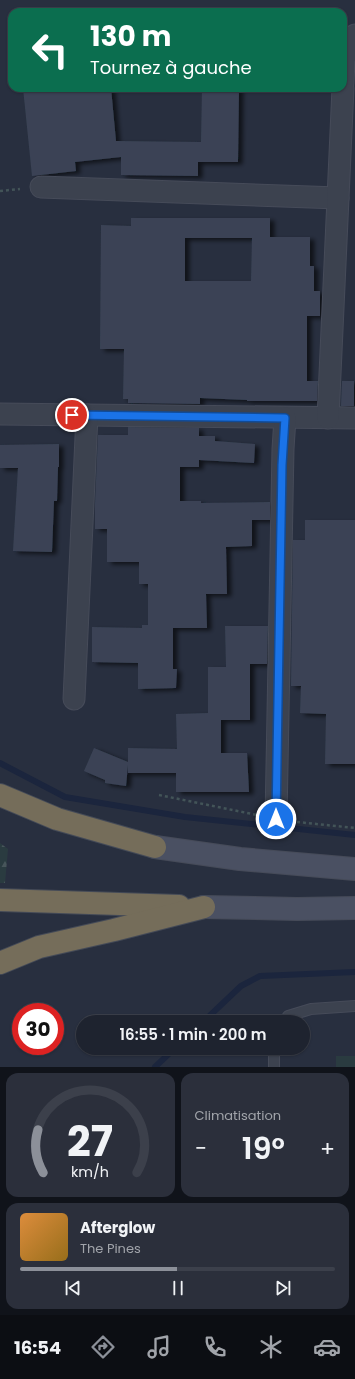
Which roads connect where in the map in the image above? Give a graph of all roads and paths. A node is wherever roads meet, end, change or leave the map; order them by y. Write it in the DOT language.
graph roads {
  1 [pos="355,35"];
  2 [pos="347,52"];
  3 [pos="343,92"];
  4 [pos="41,187"];
  5 [pos="338,198"];
  6 [pos="0,414"];
  7 [pos="87,415"];
  8 [pos="285,418"];
  9 [pos="328,418"];
  10 [pos="355,418"];
  11 [pos="74,699"];
  12 [pos="0,795"];
  13 [pos="159,795"];
  14 [pos="276,819"];
  15 [pos="355,828"];
  16 [pos="154,847"];
  17 [pos="355,869"];
  18 [pos="0,900"];
  19 [pos="204,907"];
  20 [pos="355,908"];
  21 [pos="0,964"];
  22 [pos="355,1006"];
  23 [pos="291,1015"];
  24 [pos="274,1055"];
  25 [pos="274,1067"];
  1 -- 2 [label="street"];
  3 -- 5 [label="street"];
  4 -- 5 [label="street"];
  5 -- 9 [label="street"];
  6 -- 7 [label="street"];
  7 -- 8 [label="street"];
  7 -- 11 [label="street"];
  8 -- 9 [label="street"];
  8 -- 14 [label="street"];
  9 -- 10 [label="street"];
  12 -- 16 [label="highway"];
  13 -- 14 [label="path"];
  14 -- 15 [label="path"];
  16 -- 17 [label="main road"];
  18 -- 19 [label="highway"];
  19 -- 20 [label="main road"];
  19 -- 21 [label="highway"];
  22 -- 23 [label="lane"];
  24 -- 25 [label="lane"];
}
